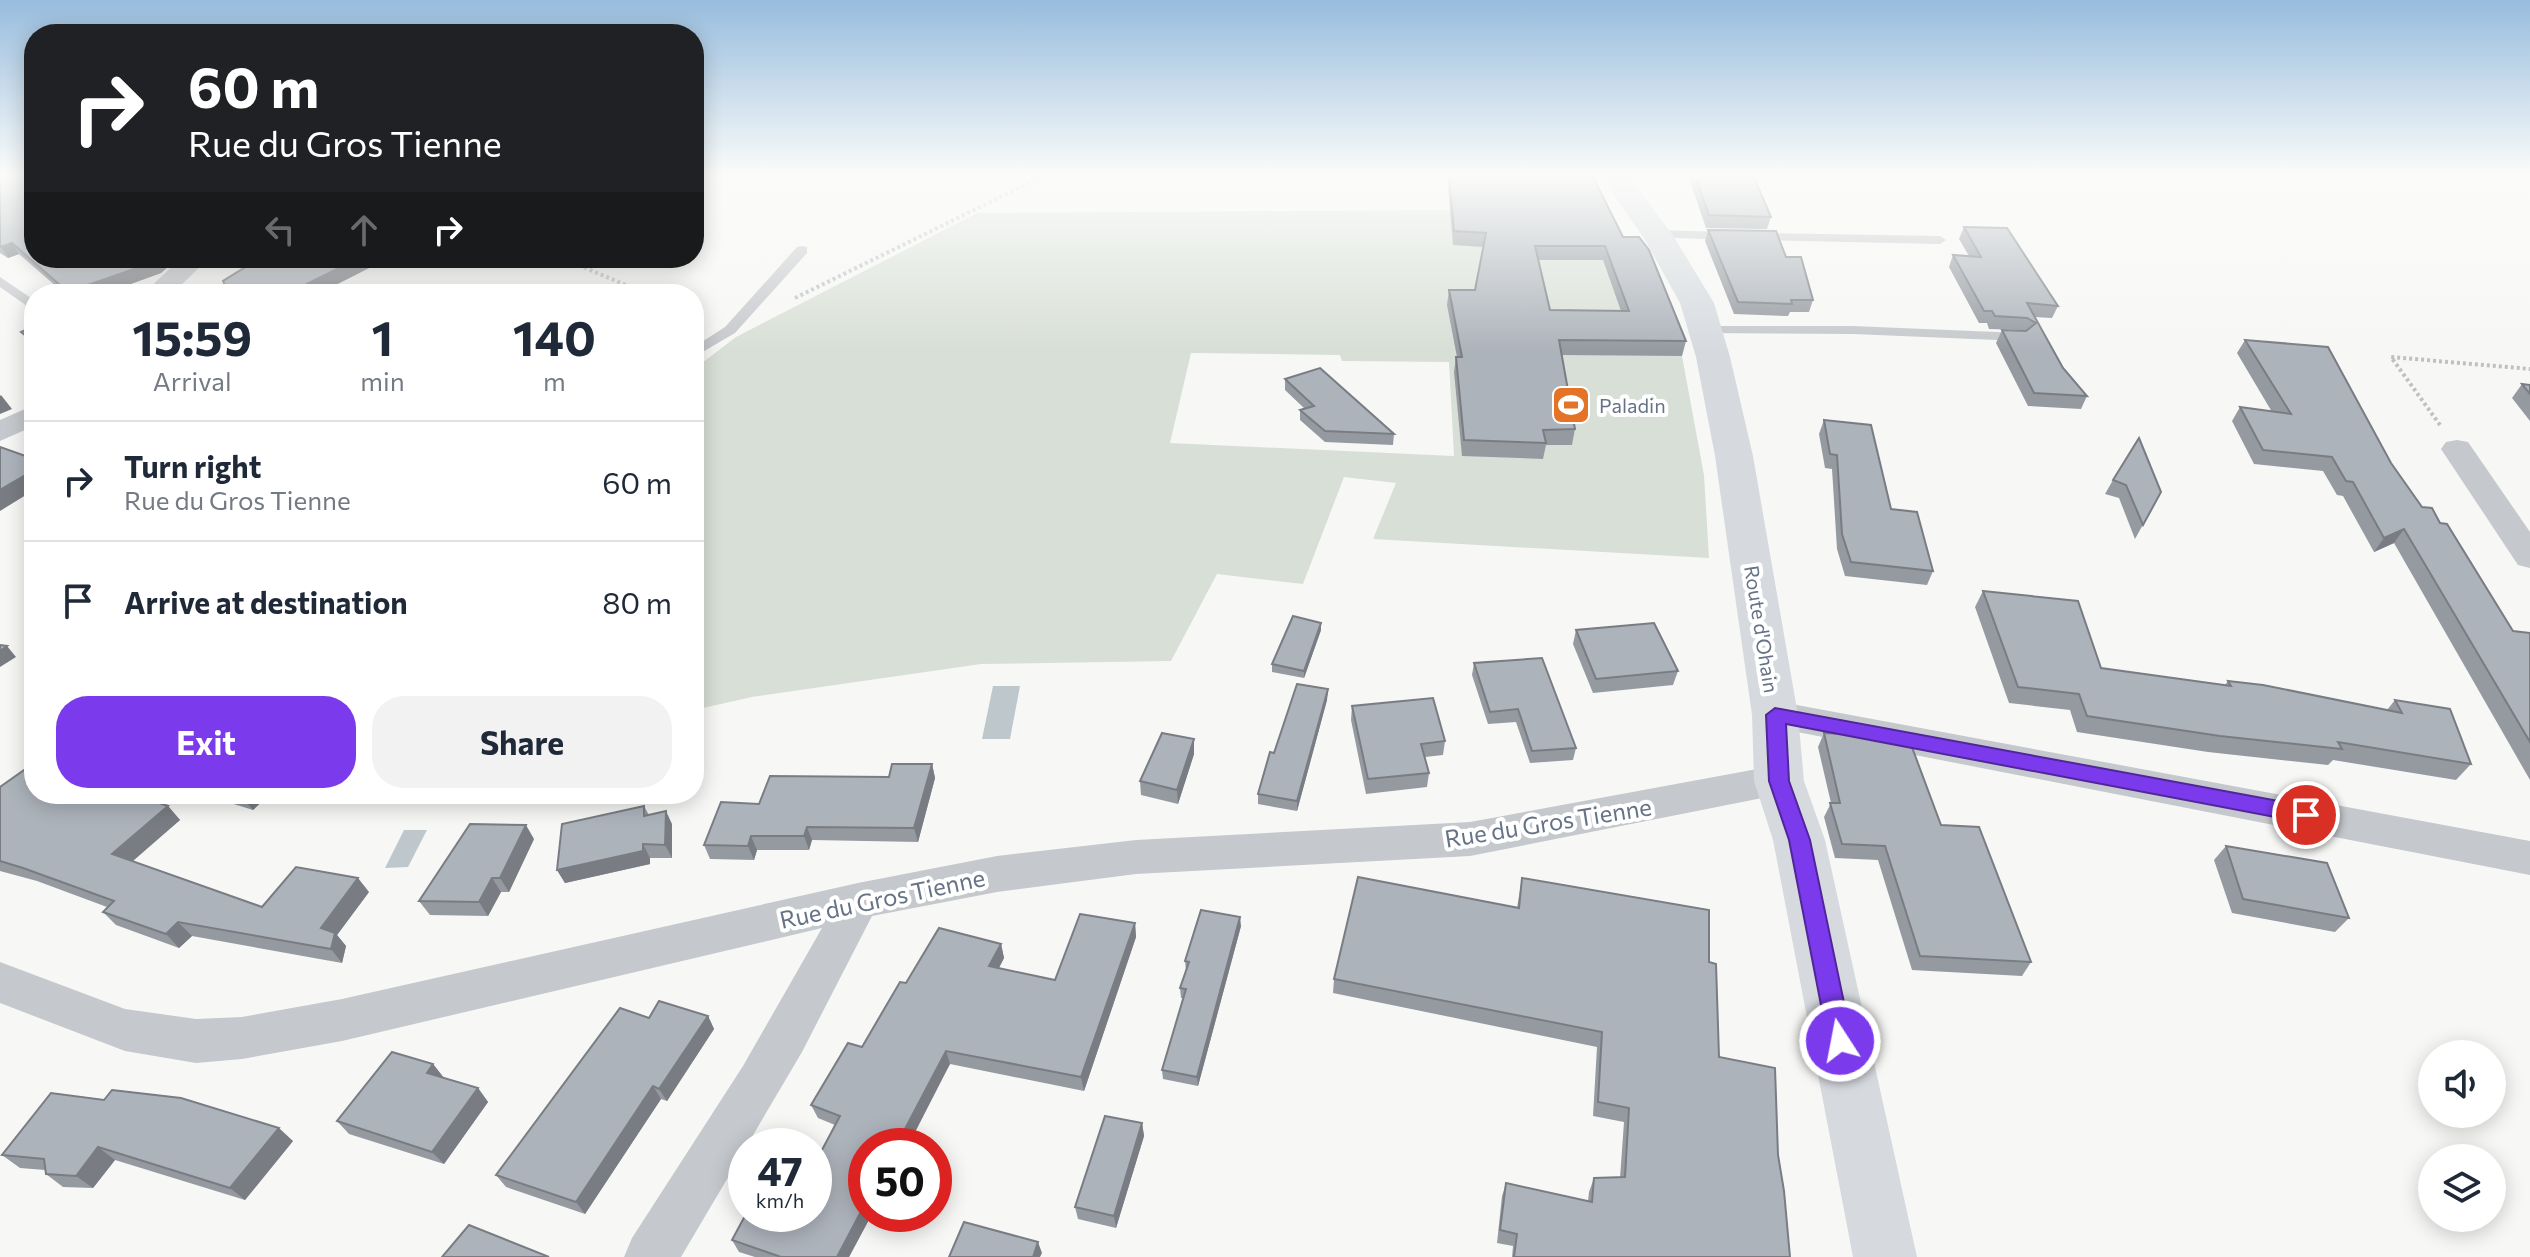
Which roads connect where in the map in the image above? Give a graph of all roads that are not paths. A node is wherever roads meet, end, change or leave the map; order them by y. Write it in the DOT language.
graph roads {
  1 [pos="1657,235"];
  2 [pos="1940,240"];
  3 [pos="802,250"];
  4 [pos="185,268"];
  5 [pos="0,281"];
  6 [pos="167,284"];
  7 [pos="24,299"];
  8 [pos="1705,330"];
  9 [pos="2021,337"];
  10 [pos="704,347"];
  11 [pos="24,419"];
  12 [pos="0,432"];
  13 [pos="2457,449"];
  14 [pos="2530,557"];
  15 [pos="1775,715"];
  16 [pos="1779,781"];
  17 [pos="2530,858"];
  18 [pos="858,901"];
  19 [pos="0,982"];
  20 [pos="651,1257"];
  21 [pos="1885,1257"];
  1 -- 2 [label="lane"];
  1 -- 8 [label="main road, Route d'Ohain"];
  3 -- 10 [label="lane"];
  4 -- 6 [label="street"];
  5 -- 7 [label="lane"];
  8 -- 9 [label="lane"];
  8 -- 15 [label="main road, Route d'Ohain"];
  11 -- 12 [label="street"];
  13 -- 14 [label="street"];
  15 -- 16 [label="main road, Route d'Ohain"];
  15 -- 17 [label="street"];
  16 -- 18 [label="street, Rue du Gros Tienne"];
  16 -- 21 [label="main road, Route d'Ohain"];
  18 -- 19 [label="street, Rue du Gros Tienne"];
  18 -- 20 [label="street"];
}
